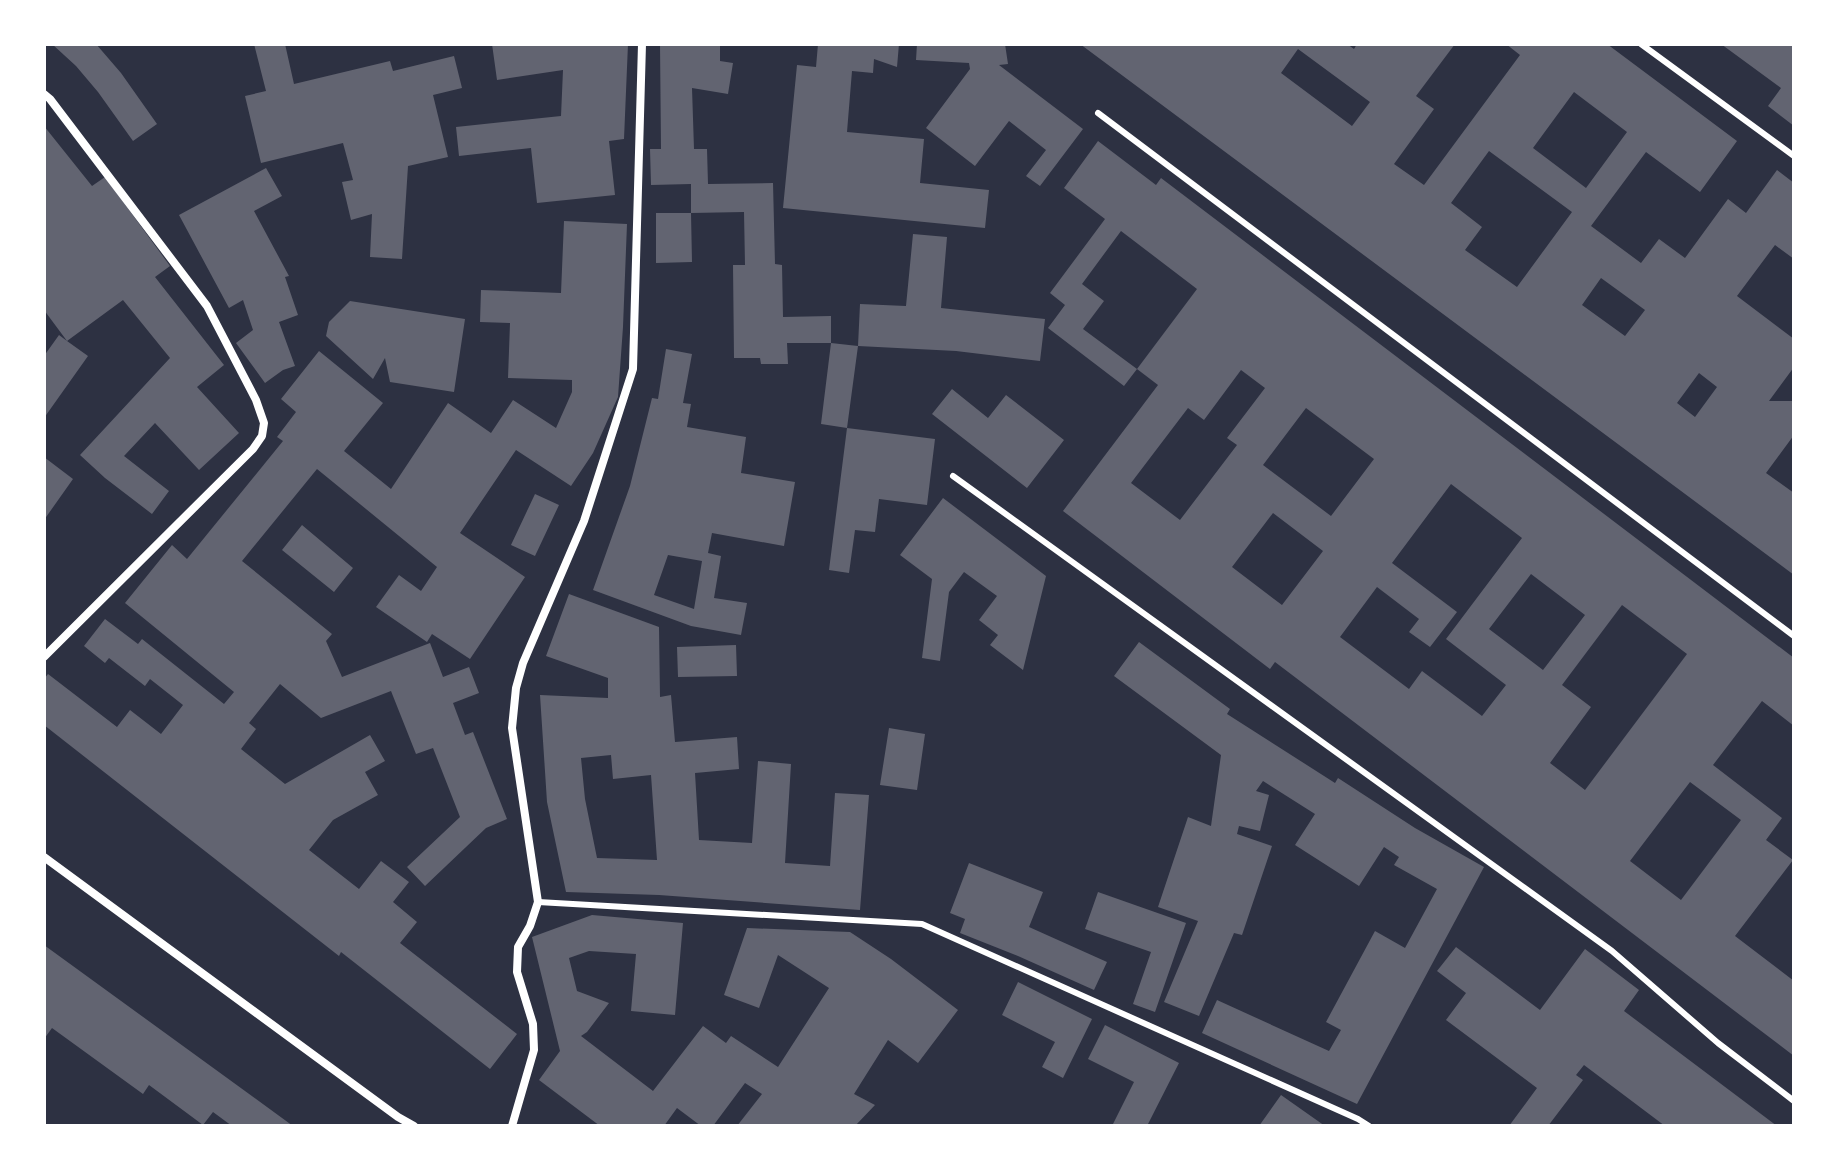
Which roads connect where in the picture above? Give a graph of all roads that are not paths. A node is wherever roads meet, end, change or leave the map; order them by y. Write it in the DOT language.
graph roads {
  1 [pos="642,44"];
  2 [pos="1641,44"];
  3 [pos="44,94"];
  4 [pos="1098,113"];
  5 [pos="1794,156"];
  6 [pos="953,476"];
  7 [pos="1794,636"];
  8 [pos="44,657"];
  9 [pos="44,857"];
  10 [pos="538,902"];
  11 [pos="1794,1101"];
  12 [pos="414,1126"];
  13 [pos="512,1126"];
  14 [pos="1369,1126"];
  1 -- 10 [label="street"];
  2 -- 5 [label="lane"];
  3 -- 8 [label="street"];
  4 -- 7 [label="lane"];
  6 -- 11 [label="lane"];
  9 -- 12 [label="street"];
  10 -- 13 [label="street"];
  10 -- 14 [label="lane"];
}
